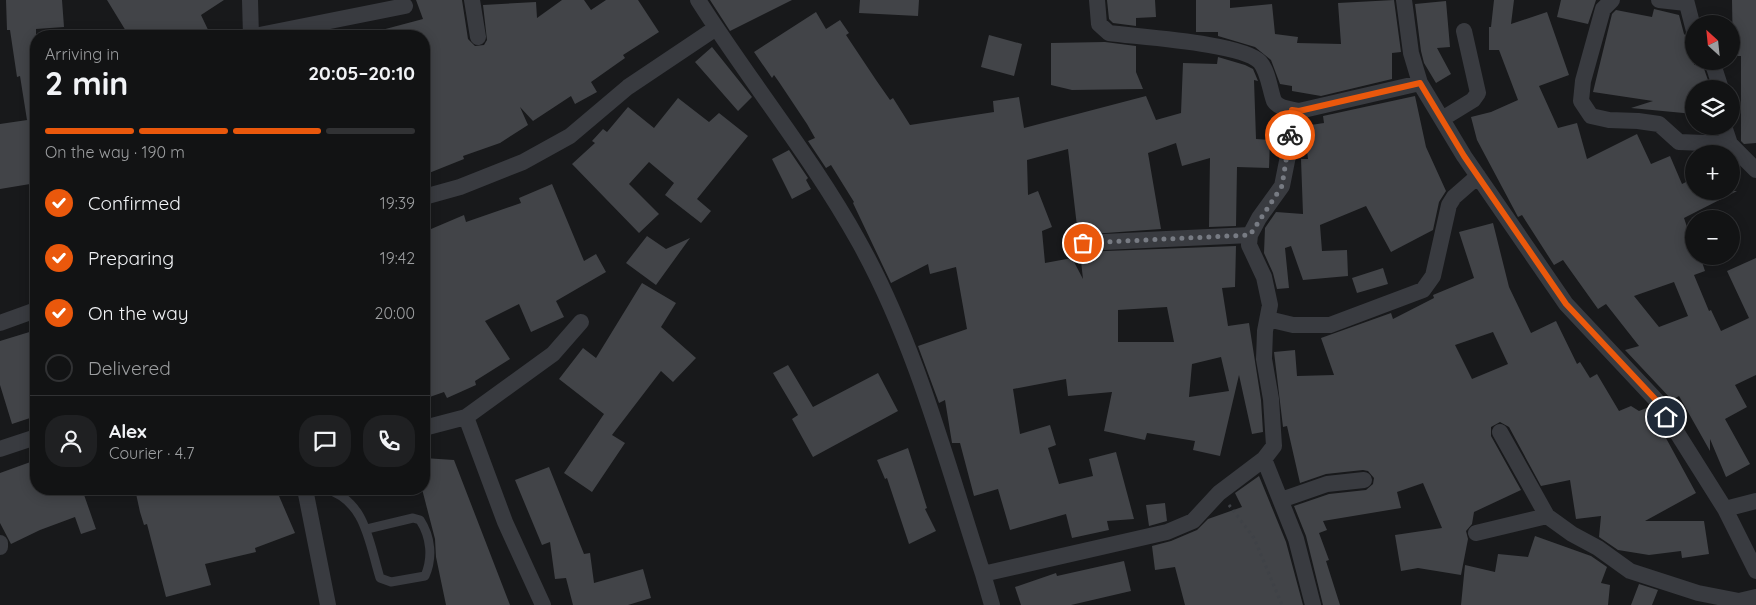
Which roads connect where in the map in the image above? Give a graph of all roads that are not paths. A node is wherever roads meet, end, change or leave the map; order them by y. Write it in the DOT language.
graph roads {
  1 [pos="250,0"];
  2 [pos="472,0"];
  3 [pos="698,0"];
  4 [pos="1096,0"];
  5 [pos="1404,0"];
  6 [pos="1612,0"];
  7 [pos="1659,0"];
  8 [pos="1686,2"];
  9 [pos="405,6"];
  10 [pos="1690,15"];
  11 [pos="716,28"];
  12 [pos="250,30"];
  13 [pos="286,30"];
  14 [pos="1464,31"];
  15 [pos="478,37"];
  16 [pos="1420,83"];
  17 [pos="1292,110"];
  18 [pos="1442,119"];
  19 [pos="1727,135"];
  20 [pos="1730,144"];
  21 [pos="1756,170"];
  22 [pos="1478,176"];
  23 [pos="430,195"];
  24 [pos="1250,235"];
  25 [pos="1083,243"];
  26 [pos="30,312"];
  27 [pos="1268,319"];
  28 [pos="581,322"];
  29 [pos="0,323"];
  30 [pos="466,417"];
  31 [pos="430,426"];
  32 [pos="1500,432"];
  33 [pos="30,439"];
  34 [pos="0,449"];
  35 [pos="1264,459"];
  36 [pos="1364,480"];
  37 [pos="306,495"];
  38 [pos="341,495"];
  39 [pos="1281,500"];
  40 [pos="1756,501"];
  41 [pos="1725,509"];
  42 [pos="1547,516"];
  43 [pos="367,529"];
  44 [pos="1476,532"];
  45 [pos="0,543"];
  46 [pos="0,548"];
  47 [pos="1756,571"];
  48 [pos="984,574"];
  49 [pos="1756,597"];
  50 [pos="328,605"];
  51 [pos="543,605"];
  52 [pos="992,605"];
  53 [pos="1313,605"];
  1 -- 12 [label="street"];
  2 -- 15 [label="street"];
  3 -- 11 [label="street"];
  4 -- 17 [label="street"];
  5 -- 16 [label="street"];
  6 -- 20 [label="street"];
  7 -- 8 [label="street"];
  8 -- 10 [label="street"];
  9 -- 13 [label="street"];
  11 -- 23 [label="street"];
  11 -- 48 [label="street"];
  14 -- 18 [label="street"];
  16 -- 17 [label="street"];
  16 -- 18 [label="street"];
  17 -- 24 [label="street"];
  18 -- 22 [label="street"];
  19 -- 20 [label="street"];
  20 -- 21 [label="street"];
  22 -- 27 [label="street"];
  22 -- 41 [label="street"];
  24 -- 25 [label="street"];
  24 -- 27 [label="street"];
  26 -- 29 [label="street"];
  27 -- 35 [label="street"];
  28 -- 30 [label="street"];
  30 -- 31 [label="street"];
  30 -- 51 [label="street"];
  32 -- 42 [label="street"];
  33 -- 34 [label="street"];
  35 -- 39 [label="street"];
  35 -- 48 [label="street"];
  36 -- 39 [label="street"];
  37 -- 50 [label="street"];
  38 -- 43 [label="lane"];
  39 -- 53 [label="street"];
  40 -- 41 [label="street"];
  41 -- 47 [label="street"];
  42 -- 44 [label="street"];
  42 -- 49 [label="street"];
  43 -- 43 [label="lane"];
  45 -- 46 [label="street"];
  48 -- 52 [label="street"];
}
